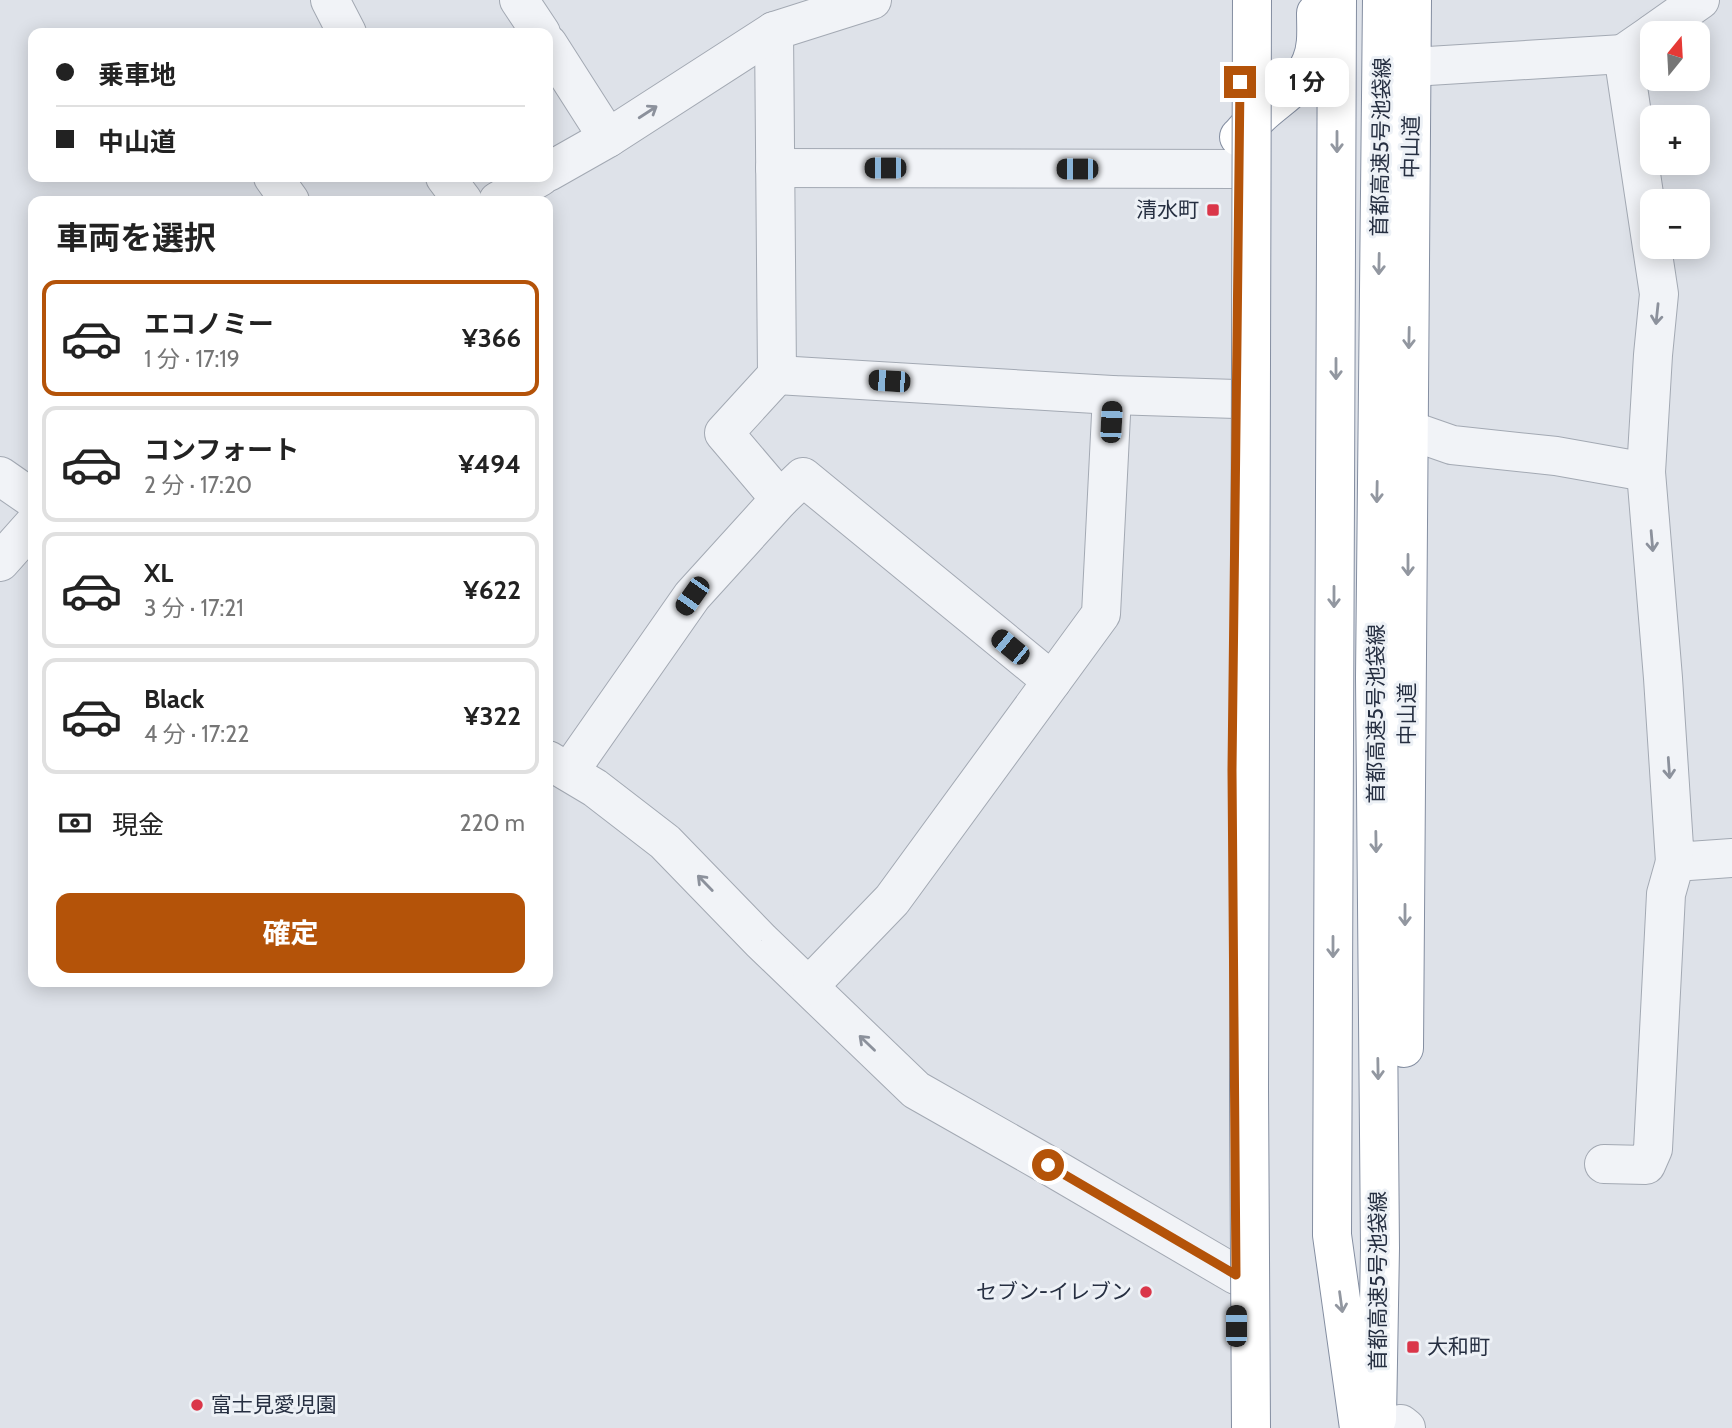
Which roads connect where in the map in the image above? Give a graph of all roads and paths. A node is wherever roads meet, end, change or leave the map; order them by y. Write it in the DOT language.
graph roads {
  1 [pos="330,0"];
  2 [pos="519,0"];
  3 [pos="872,0"];
  4 [pos="1241,0"];
  5 [pos="1252,0"];
  6 [pos="1267,0"];
  7 [pos="1317,0"];
  8 [pos="1337,0"];
  9 [pos="1382,0"];
  10 [pos="1412,0"];
  11 [pos="1700,0"];
  12 [pos="1670,21"];
  13 [pos="344,28"];
  14 [pos="538,28"];
  15 [pos="774,31"];
  16 [pos="1640,40"];
  17 [pos="553,52"];
  18 [pos="1412,67"];
  19 [pos="1646,91"];
  20 [pos="608,138"];
  21 [pos="1239,153"];
  22 [pos="775,168"];
  23 [pos="553,169"];
  24 [pos="531,182"];
  25 [pos="507,196"];
  26 [pos="777,375"];
  27 [pos="1112,394"];
  28 [pos="1236,399"];
  29 [pos="1409,430"];
  30 [pos="1646,472"];
  31 [pos="0,476"];
  32 [pos="28,496"];
  33 [pos="780,499"];
  34 [pos="28,531"];
  35 [pos="0,562"];
  36 [pos="1052,681"];
  37 [pos="558,766"];
  38 [pos="1732,858"];
  39 [pos="1675,862"];
  40 [pos="809,986"];
  41 [pos="1604,1164"];
  42 [pos="1236,1275"];
  43 [pos="1396,1427"];
  44 [pos="1237,1428"];
  45 [pos="1251,1428"];
  46 [pos="1267,1428"];
  47 [pos="1359,1428"];
  1 -- 13 [label="street"];
  2 -- 14 [label="street"];
  3 -- 15 [label="street"];
  4 -- 21 [label="highway"];
  5 -- 45 [label="highway, bridge"];
  6 -- 46 [label="highway"];
  7 -- 21 [label="highway"];
  8 -- 47 [label="highway, one-way"];
  9 -- 43 [label="highway, 首都高速5号池袋線, one-way"];
  10 -- 18 [label="highway, 中山道"];
  11 -- 12 [label="street"];
  20 -- 15 [label="street, one-way"];
  15 -- 22 [label="street"];
  16 -- 18 [label="street"];
  17 -- 20 [label="street"];
  18 -- 29 [label="highway, 中山道, one-way"];
  19 -- 30 [label="street, one-way"];
  20 -- 23 [label="street"];
  21 -- 22 [label="street"];
  21 -- 28 [label="highway"];
  22 -- 26 [label="street"];
  24 -- 25 [label="street"];
  26 -- 27 [label="street"];
  26 -- 33 [label="street"];
  27 -- 28 [label="street"];
  27 -- 36 [label="street"];
  28 -- 42 [label="highway"];
  29 -- 30 [label="street"];
  29 -- 43 [label="highway, 中山道, one-way"];
  30 -- 39 [label="street, one-way"];
  31 -- 32 [label="street"];
  33 -- 36 [label="street"];
  33 -- 37 [label="street"];
  34 -- 35 [label="street"];
  36 -- 40 [label="street"];
  40 -- 37 [label="street, one-way"];
  38 -- 39 [label="street"];
  39 -- 41 [label="street"];
  42 -- 40 [label="street, one-way"];
  42 -- 44 [label="highway"];
}
